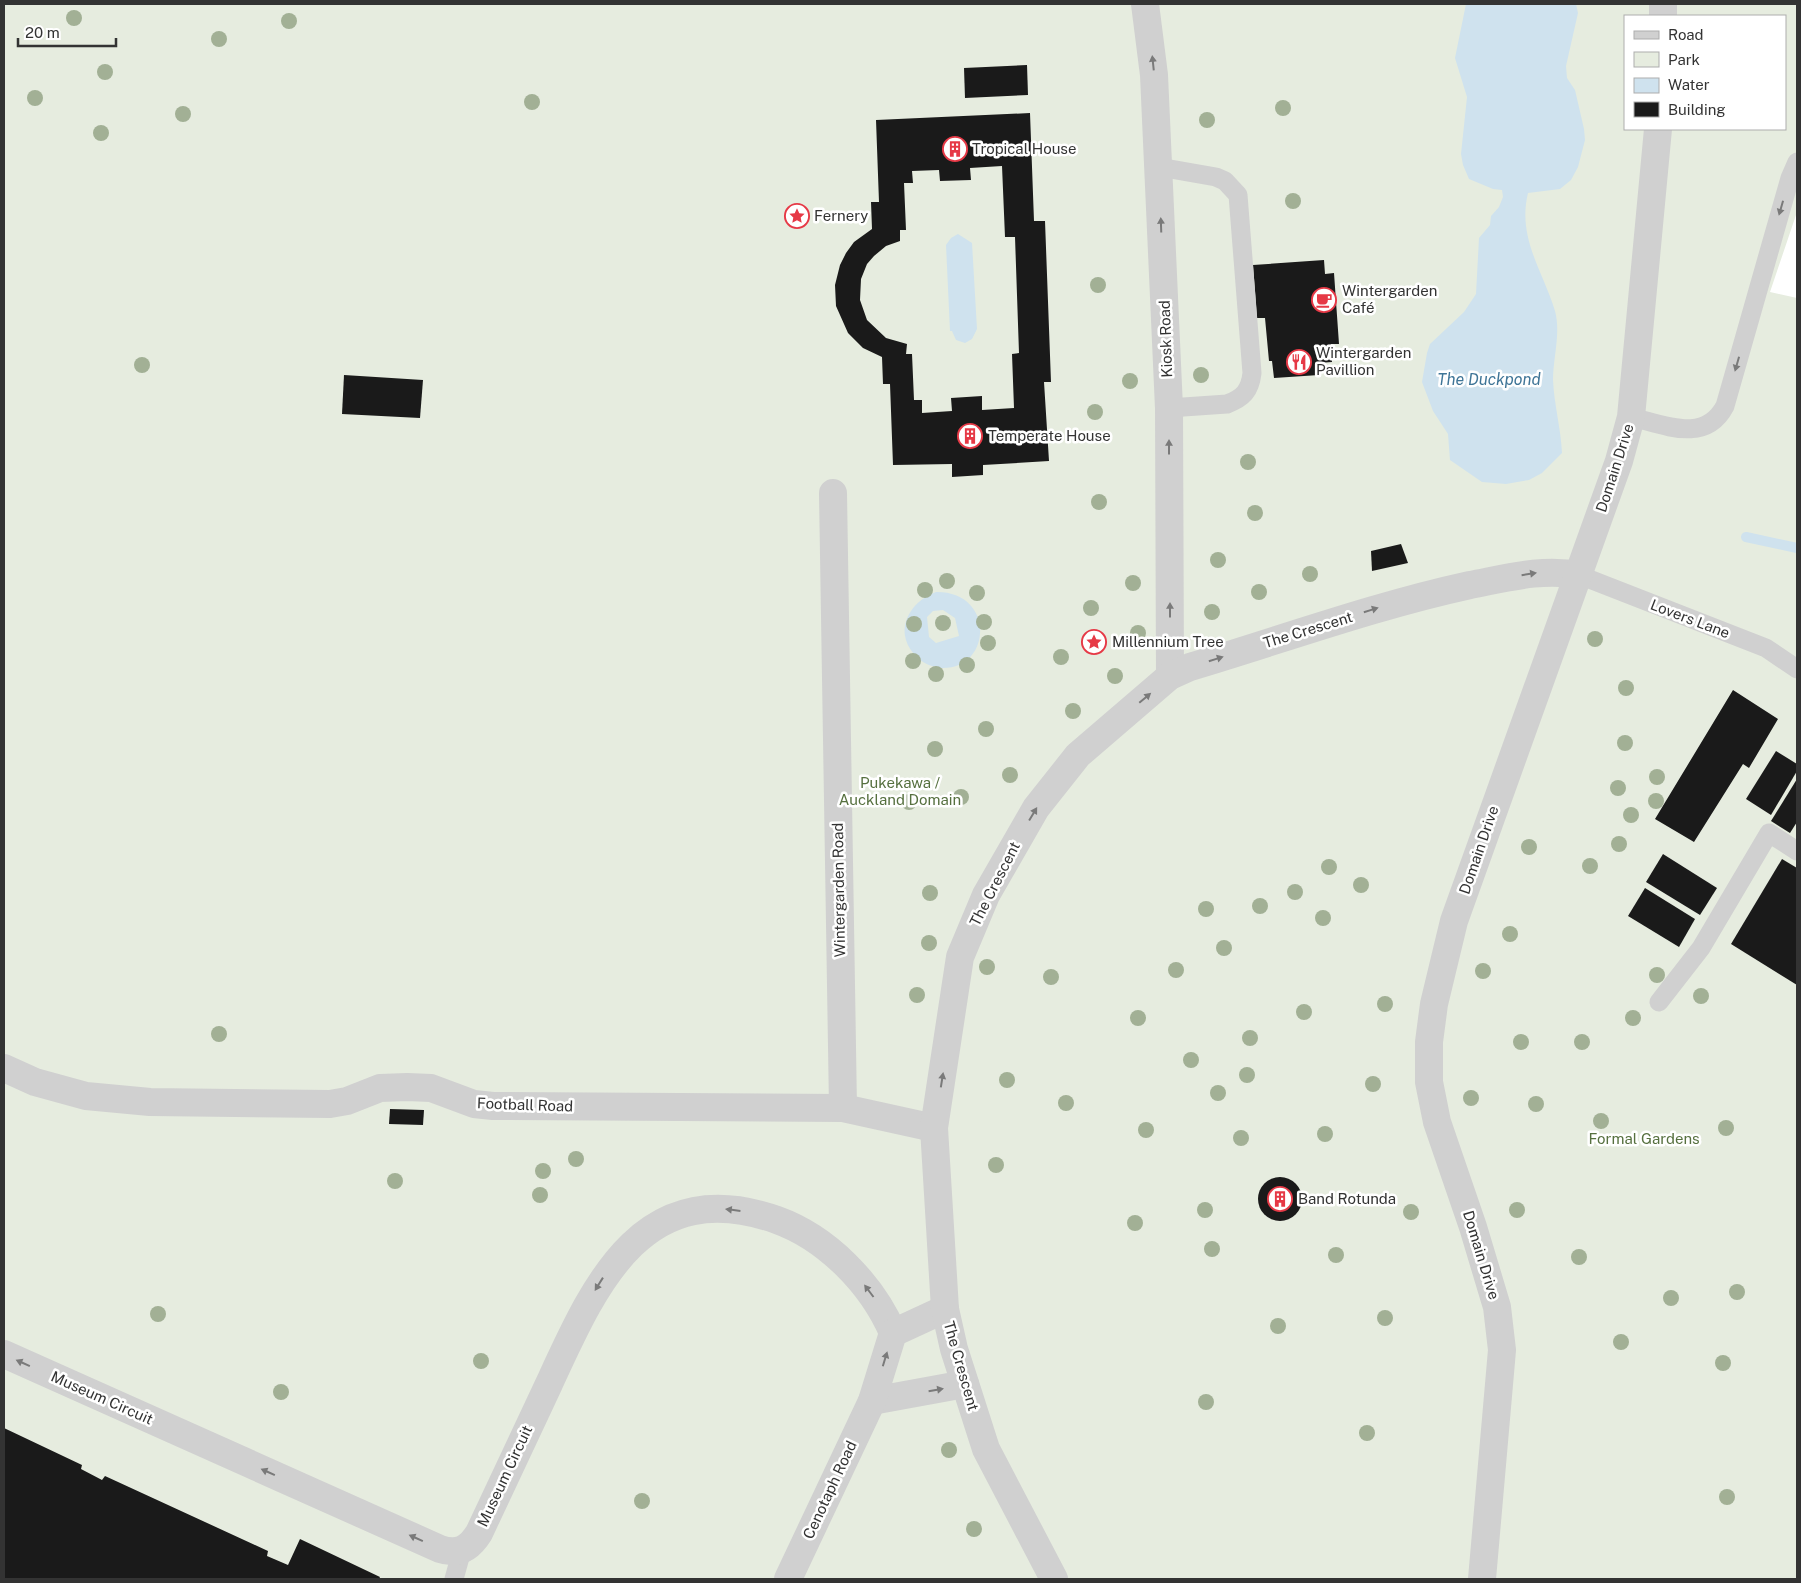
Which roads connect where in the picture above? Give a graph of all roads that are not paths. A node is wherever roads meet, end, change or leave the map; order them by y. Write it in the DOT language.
graph roads {
  1 [pos="1145,4"];
  2 [pos="1658,130"];
  3 [pos="1797,162"];
  4 [pos="1159,166"];
  5 [pos="1169,408"];
  6 [pos="1631,417"];
  7 [pos="833,493"];
  8 [pos="1579,575"];
  9 [pos="1797,669"];
  10 [pos="1170,676"];
  11 [pos="1797,851"];
  12 [pos="1659,1002"];
  13 [pos="4,1068"];
  14 [pos="843,1108"];
  15 [pos="934,1128"];
  16 [pos="946,1309"];
  17 [pos="893,1333"];
  18 [pos="4,1354"];
  19 [pos="965,1384"];
  20 [pos="872,1401"];
  21 [pos="462,1550"];
  22 [pos="454,1579"];
  23 [pos="788,1579"];
  24 [pos="1054,1579"];
  25 [pos="1482,1579"];
  4 -- 1 [label="street, Kiosk Road, one-way"];
  2 -- 6 [label="street, Domain Drive"];
  3 -- 6 [label="lane, one-way"];
  5 -- 4 [label="street, Kiosk Road, one-way"];
  4 -- 5 [label="lane"];
  10 -- 5 [label="street, Kiosk Road, one-way"];
  6 -- 8 [label="street, Domain Drive"];
  7 -- 14 [label="street, Wintergarden Road"];
  8 -- 9 [label="lane, Lovers Lane"];
  10 -- 8 [label="street, The Crescent, one-way"];
  8 -- 25 [label="street, Domain Drive"];
  15 -- 10 [label="street, The Crescent, one-way"];
  11 -- 12 [label="lane"];
  13 -- 14 [label="street, Football Road"];
  14 -- 15 [label="street, Football Road"];
  15 -- 16 [label="street, The Crescent"];
  16 -- 17 [label="street"];
  16 -- 19 [label="street, The Crescent"];
  20 -- 17 [label="street, Cenotaph Road, one-way"];
  17 -- 21 [label="street, Museum Circuit, one-way"];
  21 -- 18 [label="street, Museum Circuit, one-way"];
  20 -- 19 [label="street, one-way"];
  19 -- 24 [label="street, The Crescent"];
  20 -- 23 [label="street, Cenotaph Road"];
  21 -- 22 [label="lane"];
}
